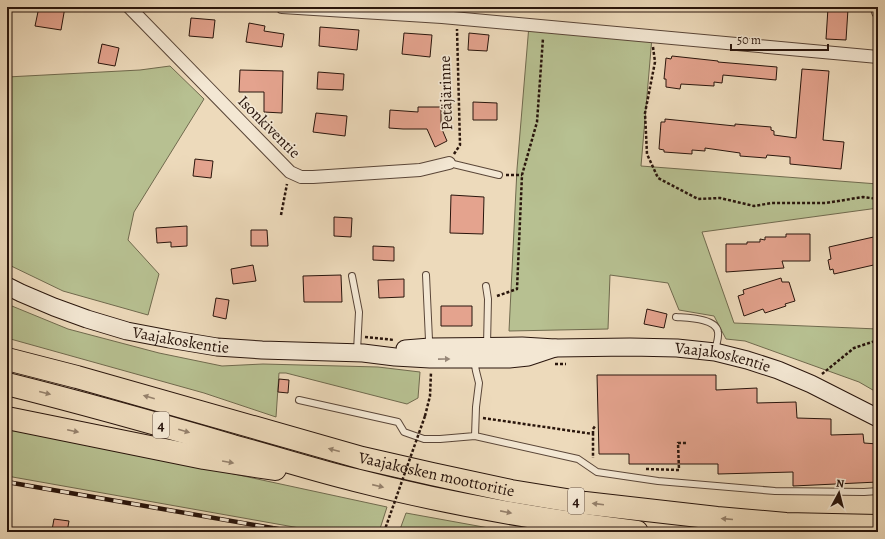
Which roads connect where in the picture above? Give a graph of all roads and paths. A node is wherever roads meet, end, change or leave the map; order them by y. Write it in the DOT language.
graph roads {
  1 [pos="129,7"];
  2 [pos="282,7"];
  3 [pos="877,7"];
  4 [pos="878,12"];
  5 [pos="456,19"];
  6 [pos="543,27"];
  7 [pos="652,37"];
  8 [pos="878,58"];
  9 [pos="449,163"];
  10 [pos="499,175"];
  11 [pos="522,175"];
  12 [pos="286,186"];
  13 [pos="878,199"];
  14 [pos="281,215"];
  15 [pos="426,275"];
  16 [pos="352,276"];
  17 [pos="7,286"];
  18 [pos="486,286"];
  19 [pos="488,299"];
  20 [pos="676,317"];
  21 [pos="429,340"];
  22 [pos="878,340"];
  23 [pos="715,352"];
  24 [pos="360,353"];
  25 [pos="479,353"];
  26 [pos="7,359"];
  27 [pos="430,367"];
  28 [pos="818,377"];
  29 [pos="7,384"];
  30 [pos="299,400"];
  31 [pos="7,418"];
  32 [pos="476,418"];
  33 [pos="878,418"];
  34 [pos="596,425"];
  35 [pos="593,434"];
  36 [pos="475,436"];
  37 [pos="687,443"];
  38 [pos="593,464"];
  39 [pos="642,468"];
  40 [pos="314,469"];
  41 [pos="878,491"];
  42 [pos="878,526"];
  43 [pos="384,532"];
  44 [pos="637,532"];
  1 -- 9 [label="street, Isonkiventie"];
  2 -- 5 [label="street"];
  3 -- 4 [label="street"];
  5 -- 6 [label="street"];
  5 -- 9 [label="path, Petäjärinne"];
  6 -- 7 [label="street"];
  6 -- 11 [label="path"];
  7 -- 8 [label="street"];
  7 -- 13 [label="path"];
  9 -- 10 [label="lane"];
  10 -- 11 [label="path"];
  11 -- 19 [label="path"];
  12 -- 14 [label="path"];
  15 -- 21 [label="lane"];
  16 -- 24 [label="lane"];
  17 -- 24 [label="main road, Vaajakoskentie"];
  18 -- 19 [label="lane"];
  19 -- 25 [label="lane"];
  20 -- 23 [label="lane"];
  22 -- 28 [label="path"];
  23 -- 25 [label="main road, Vaajakoskentie"];
  23 -- 33 [label="main road, Vaajakoskentie"];
  24 -- 25 [label="main road, Vaajakoskentie"];
  25 -- 32 [label="lane"];
  42 -- 26 [label="highway, Vaajakosken moottoritie / 4, one-way"];
  27 -- 43 [label="path, bridge"];
  29 -- 40 [label="highway, Vaajakosken moottoritie / 4, one-way"];
  30 -- 36 [label="lane"];
  31 -- 40 [label="highway, one-way"];
  32 -- 35 [label="path"];
  32 -- 36 [label="lane"];
  34 -- 35 [label="path"];
  35 -- 38 [label="path"];
  36 -- 41 [label="lane"];
  37 -- 39 [label="path"];
  40 -- 44 [label="highway, Vaajakosken moottoritie / 4, one-way"];
}
